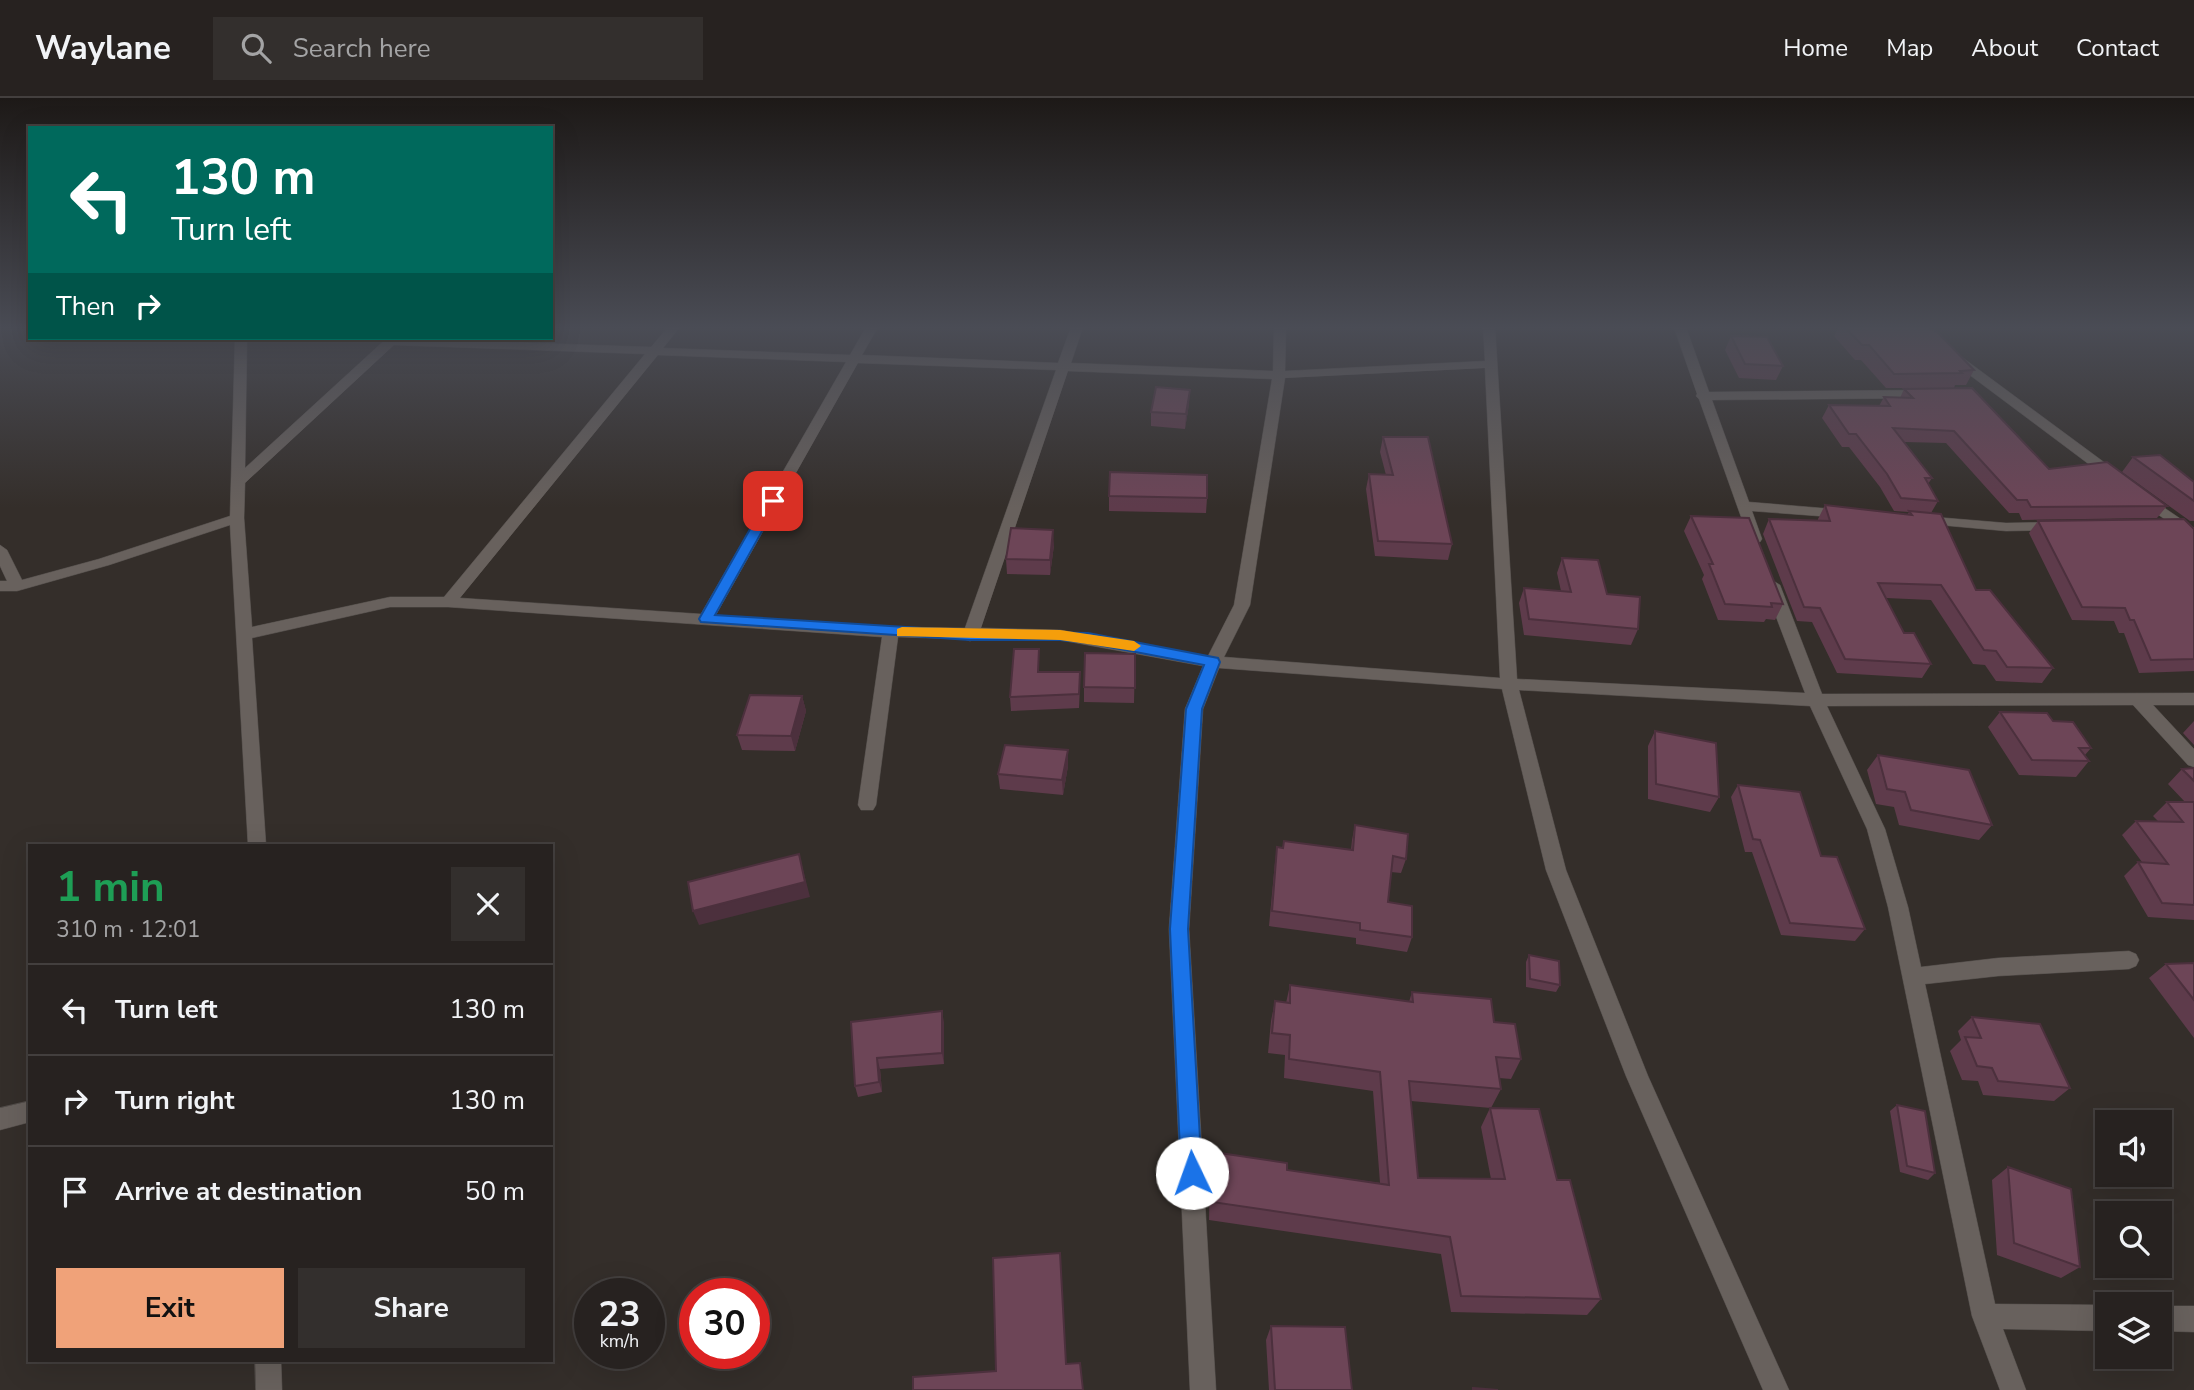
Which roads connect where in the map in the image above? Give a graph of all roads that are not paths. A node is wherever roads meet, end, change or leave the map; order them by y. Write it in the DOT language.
graph roads {
  1 [pos="240,387"];
  2 [pos="340,387"];
  3 [pos="624,387"];
  4 [pos="838,387"];
  5 [pos="1055,387"];
  6 [pos="1277,387"];
  7 [pos="1494,387"];
  8 [pos="1699,387"];
  9 [pos="1995,387"];
  10 [pos="1935,394"];
  11 [pos="1976,394"];
  12 [pos="2004,394"];
  13 [pos="1702,396"];
  14 [pos="238,482"];
  15 [pos="1742,506"];
  16 [pos="1867,516"];
  17 [pos="237,518"];
  18 [pos="1909,519"];
  19 [pos="2154,525"];
  20 [pos="2180,525"];
  21 [pos="2073,526"];
  22 [pos="2194,535"];
  23 [pos="0,550"];
  24 [pos="0,586"];
  25 [pos="17,586"];
  26 [pos="448,602"];
  27 [pos="706,619"];
  28 [pos="891,632"];
  29 [pos="246,634"];
  30 [pos="970,636"];
  31 [pos="1213,662"];
  32 [pos="1509,684"];
  33 [pos="2194,699"];
  34 [pos="2138,700"];
  35 [pos="1816,701"];
  36 [pos="2194,760"];
  37 [pos="867,805"];
  38 [pos="257,844"];
  39 [pos="2129,960"];
  40 [pos="1912,977"];
  41 [pos="28,1112"];
  42 [pos="0,1119"];
  43 [pos="1985,1316"];
  44 [pos="2095,1318"];
  45 [pos="2172,1319"];
  46 [pos="2194,1319"];
  47 [pos="268,1362"];
  48 [pos="269,1390"];
  49 [pos="1203,1390"];
  50 [pos="1776,1390"];
  51 [pos="2013,1390"];
  1 -- 14 [label="street"];
  2 -- 14 [label="street"];
  3 -- 26 [label="street"];
  4 -- 27 [label="street"];
  5 -- 30 [label="street"];
  6 -- 31 [label="street"];
  7 -- 32 [label="street"];
  8 -- 13 [label="street"];
  9 -- 12 [label="street"];
  10 -- 13 [label="street"];
  11 -- 12 [label="street"];
  12 -- 20 [label="street"];
  13 -- 15 [label="street"];
  14 -- 17 [label="street"];
  15 -- 16 [label="street"];
  15 -- 35 [label="street"];
  17 -- 25 [label="street"];
  17 -- 29 [label="street"];
  18 -- 21 [label="street"];
  19 -- 20 [label="street"];
  20 -- 22 [label="street"];
  23 -- 25 [label="street"];
  24 -- 25 [label="street"];
  26 -- 27 [label="street"];
  26 -- 29 [label="street"];
  27 -- 28 [label="street"];
  28 -- 30 [label="street"];
  28 -- 37 [label="street"];
  29 -- 38 [label="street"];
  30 -- 31 [label="street"];
  31 -- 32 [label="street"];
  31 -- 49 [label="street"];
  32 -- 35 [label="street"];
  32 -- 50 [label="street"];
  33 -- 34 [label="street"];
  34 -- 35 [label="street"];
  34 -- 36 [label="street"];
  35 -- 40 [label="street"];
  39 -- 40 [label="street"];
  40 -- 43 [label="street"];
  41 -- 42 [label="street"];
  43 -- 44 [label="street"];
  43 -- 51 [label="street"];
  45 -- 46 [label="street"];
  47 -- 48 [label="street"];
}
